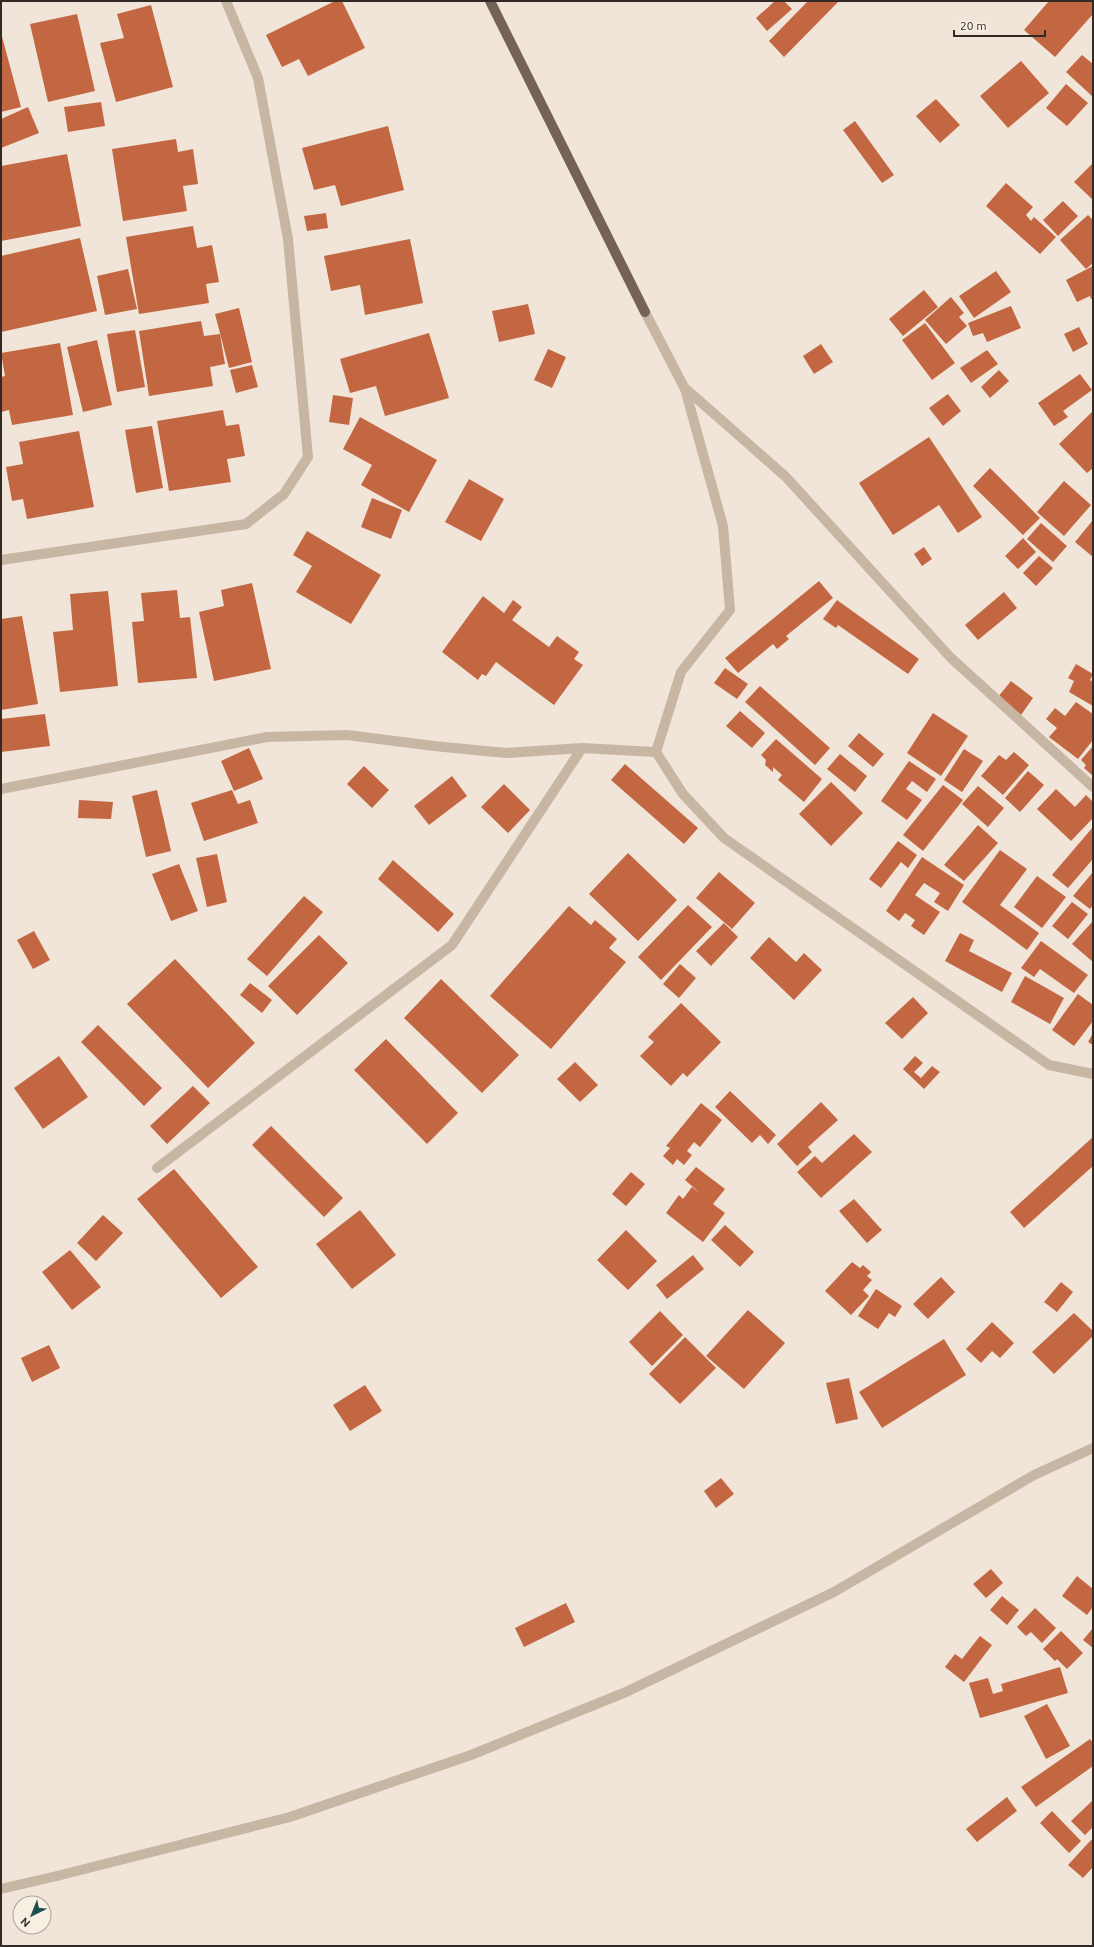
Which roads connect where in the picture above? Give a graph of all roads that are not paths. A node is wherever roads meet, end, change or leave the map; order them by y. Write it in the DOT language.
graph roads {
  1 [pos="226,1"];
  2 [pos="490,1"];
  3 [pos="645,312"];
  4 [pos="685,389"];
  5 [pos="1,560"];
  6 [pos="582,748"];
  7 [pos="656,752"];
  8 [pos="1093,787"];
  9 [pos="1,789"];
  10 [pos="1093,1074"];
  11 [pos="157,1168"];
  12 [pos="1093,1448"];
  13 [pos="1,1889"];
  1 -- 5 [label="street"];
  2 -- 3 [label="main road"];
  3 -- 4 [label="street"];
  4 -- 7 [label="street"];
  4 -- 8 [label="street"];
  6 -- 7 [label="street"];
  6 -- 9 [label="street"];
  6 -- 11 [label="street"];
  7 -- 10 [label="street"];
  12 -- 13 [label="street"];
}
